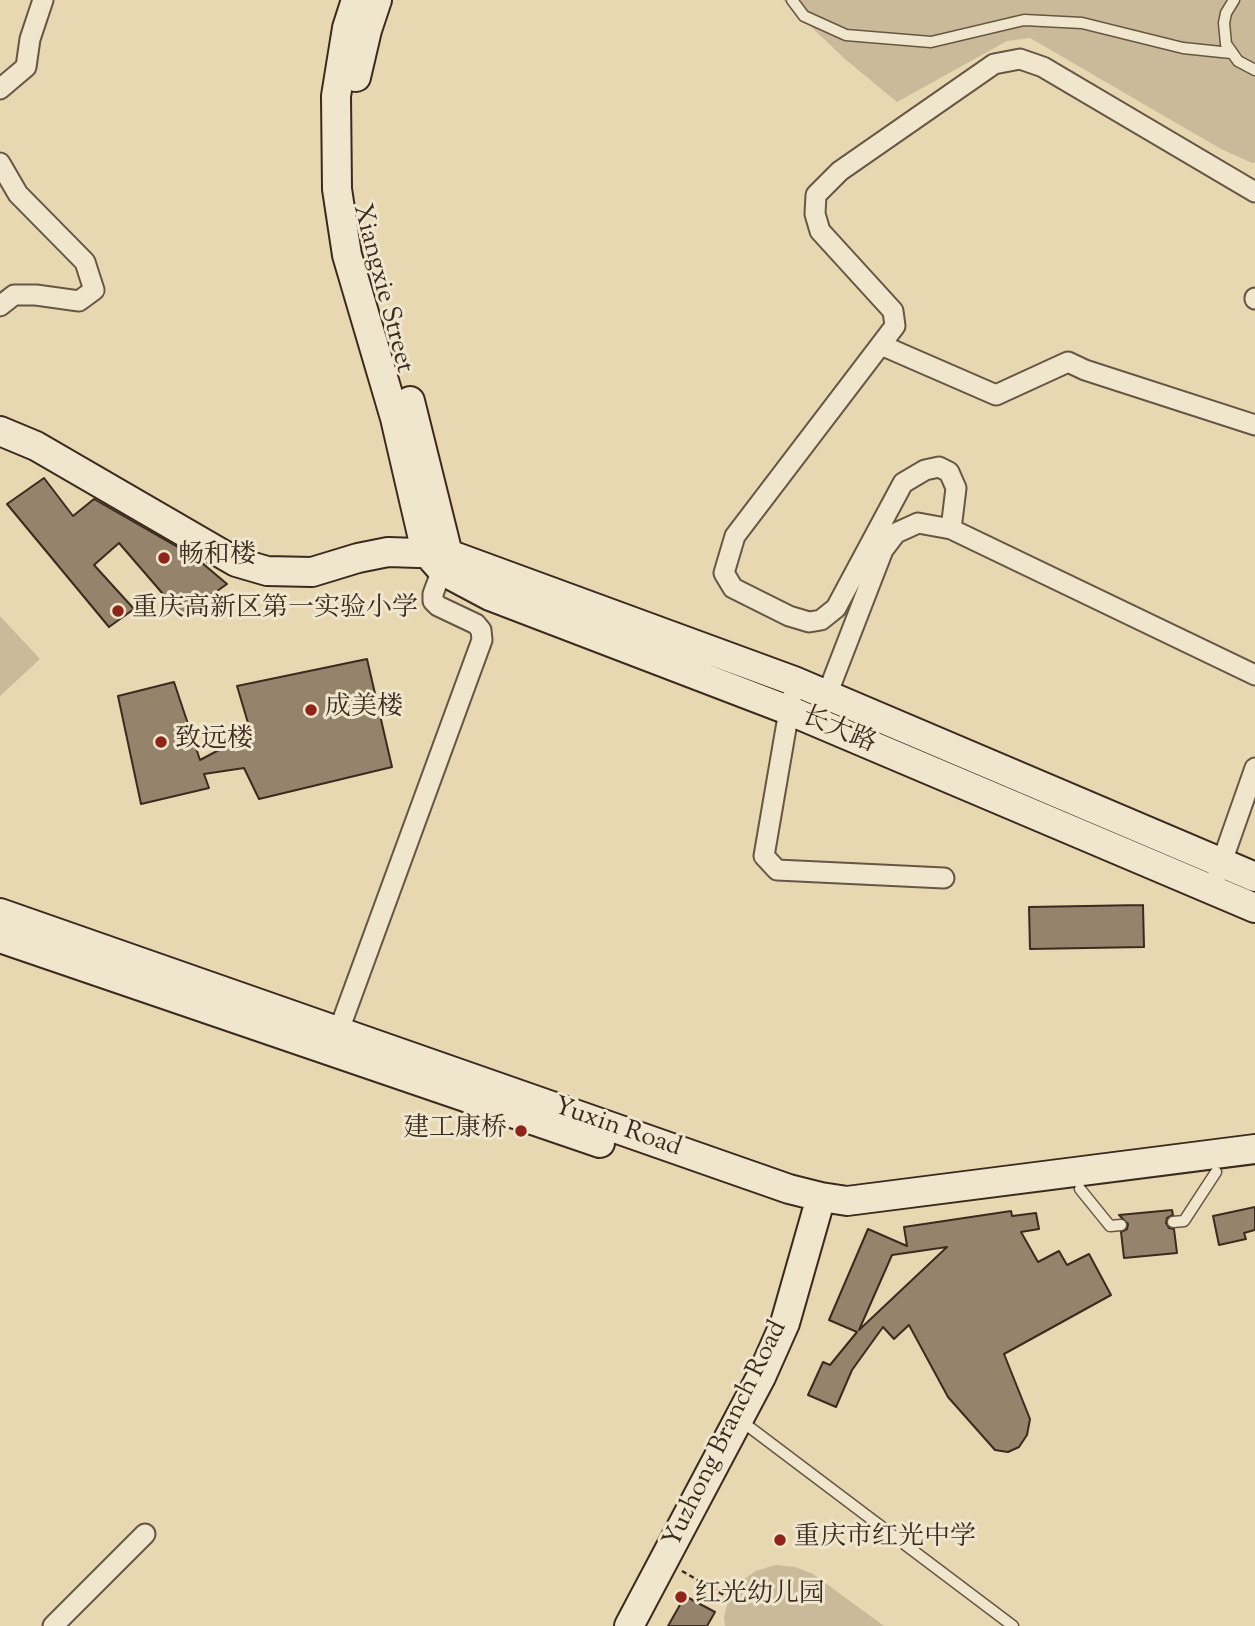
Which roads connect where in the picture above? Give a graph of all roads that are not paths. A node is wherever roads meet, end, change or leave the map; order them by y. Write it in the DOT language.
graph roads {
  1 [pos="43,0"];
  2 [pos="356,0"];
  3 [pos="377,0"];
  4 [pos="792,0"];
  5 [pos="1234,0"];
  6 [pos="1231,53"];
  7 [pos="1255,70"];
  8 [pos="0,89"];
  9 [pos="0,163"];
  10 [pos="1255,192"];
  11 [pos="0,306"];
  12 [pos="881,345"];
  13 [pos="1255,425"];
  14 [pos="0,431"];
  15 [pos="951,529"];
  16 [pos="439,559"];
  17 [pos="1255,675"];
  18 [pos="794,681"];
  19 [pos="828,695"];
  20 [pos="788,710"];
  21 [pos="816,722"];
  22 [pos="1255,768"];
  23 [pos="1221,863"];
  24 [pos="1255,877"];
  25 [pos="944,878"];
  26 [pos="1212,890"];
  27 [pos="1255,908"];
  28 [pos="0,913"];
  29 [pos="0,938"];
  30 [pos="339,1031"];
  31 [pos="1255,1149"];
  32 [pos="1255,1167"];
  33 [pos="1216,1172"];
  34 [pos="1080,1189"];
  35 [pos="819,1206"];
  36 [pos="1173,1222"];
  37 [pos="1121,1225"];
  38 [pos="740,1420"];
  39 [pos="145,1534"];
  40 [pos="53,1626"];
  41 [pos="629,1626"];
  42 [pos="1013,1626"];
  1 -- 8 [label="street"];
  2 -- 16 [label="street, Xiangxie Street"];
  3 -- 16 [label="street, Xiangxie Street"];
  4 -- 6 [label="lane"];
  5 -- 6 [label="lane"];
  6 -- 7 [label="lane"];
  9 -- 11 [label="street"];
  10 -- 12 [label="street"];
  12 -- 13 [label="street"];
  12 -- 15 [label="street"];
  14 -- 16 [label="street"];
  15 -- 17 [label="street"];
  15 -- 19 [label="street"];
  16 -- 18 [label="street, 长大路"];
  16 -- 20 [label="street, 长大路"];
  16 -- 30 [label="street"];
  18 -- 19 [label="street, 长大路"];
  18 -- 20 [label="street"];
  19 -- 21 [label="street"];
  19 -- 23 [label="street, 长大路"];
  20 -- 21 [label="street, 长大路"];
  20 -- 25 [label="street"];
  21 -- 26 [label="street, 长大路"];
  22 -- 23 [label="street"];
  23 -- 24 [label="street, 长大路"];
  23 -- 26 [label="street"];
  26 -- 27 [label="street, 长大路"];
  28 -- 30 [label="street, Yuxin Road"];
  29 -- 35 [label="street, Yuxin Road"];
  30 -- 35 [label="street, Yuxin Road"];
  31 -- 35 [label="street, Yuxin Road"];
  32 -- 33 [label="street, Yuxin Road"];
  33 -- 34 [label="street, Yuxin Road"];
  33 -- 36 [label="lane"];
  34 -- 35 [label="street, Yuxin Road"];
  34 -- 37 [label="lane"];
  35 -- 38 [label="street, Yuzhong Branch Road"];
  38 -- 41 [label="street, Yuzhong Branch Road"];
  38 -- 42 [label="lane"];
  39 -- 40 [label="street"];
}
